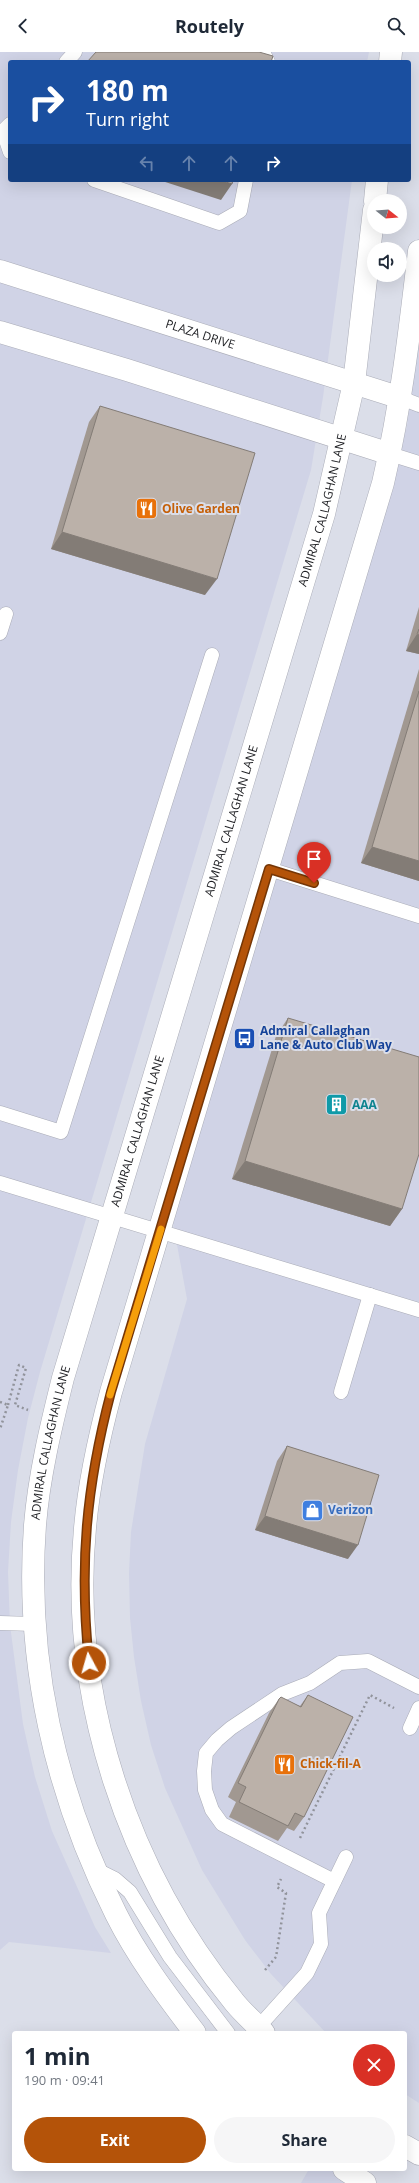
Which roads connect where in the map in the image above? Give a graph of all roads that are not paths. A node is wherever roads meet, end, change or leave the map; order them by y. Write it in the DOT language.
graph roads {
  1 [pos="75,52"];
  2 [pos="68,60"];
  3 [pos="8,126"];
  4 [pos="8,146"];
  5 [pos="100,182"];
  6 [pos="246,182"];
  7 [pos="377,182"];
  8 [pos="376,194"];
  9 [pos="371,234"];
  10 [pos="419,251"];
  11 [pos="0,271"];
  12 [pos="0,332"];
  13 [pos="354,383"];
  14 [pos="410,402"];
  15 [pos="342,439"];
  16 [pos="390,454"];
  17 [pos="419,463"];
  18 [pos="6,614"];
  19 [pos="0,633"];
  20 [pos="212,655"];
  21 [pos="269,869"];
  22 [pos="419,916"];
  23 [pos="0,1113"];
  24 [pos="0,1183"];
  25 [pos="112,1218"];
  26 [pos="160,1233"];
  27 [pos="370,1295"];
  28 [pos="419,1310"];
  29 [pos="341,1392"];
  30 [pos="0,1623"];
  31 [pos="34,1624"];
  32 [pos="419,1687"];
  33 [pos="346,1857"];
  34 [pos="94,1868"];
  35 [pos="334,1881"];
  36 [pos="193,2031"];
  37 [pos="226,2031"];
  38 [pos="259,2031"];
  39 [pos="407,2147"];
  40 [pos="419,2154"];
  41 [pos="347,2171"];
  42 [pos="365,2183"];
  1 -- 2 [label="lane"];
  3 -- 4 [label="lane"];
  5 -- 6 [label="lane"];
  7 -- 8 [label="main road"];
  9 -- 13 [label="main road, ADMIRAL CALLAGHAN LANE"];
  10 -- 14 [label="main road"];
  11 -- 13 [label="main road, PLAZA DRIVE"];
  12 -- 15 [label="main road"];
  13 -- 14 [label="main road, PLAZA DRIVE"];
  13 -- 15 [label="main road, ADMIRAL CALLAGHAN LANE"];
  14 -- 16 [label="main road"];
  15 -- 16 [label="main road"];
  15 -- 25 [label="main road, ADMIRAL CALLAGHAN LANE"];
  16 -- 17 [label="lane"];
  16 -- 21 [label="main road"];
  18 -- 19 [label="lane"];
  20 -- 23 [label="lane"];
  21 -- 22 [label="lane"];
  21 -- 26 [label="main road"];
  24 -- 25 [label="lane"];
  25 -- 26 [label="lane"];
  25 -- 31 [label="main road, ADMIRAL CALLAGHAN LANE"];
  26 -- 27 [label="lane"];
  26 -- 38 [label="main road"];
  27 -- 28 [label="lane"];
  27 -- 29 [label="lane"];
  30 -- 31 [label="lane"];
  31 -- 34 [label="main road, ADMIRAL CALLAGHAN LANE"];
  32 -- 35 [label="lane"];
  33 -- 35 [label="lane"];
  34 -- 36 [label="main road, ADMIRAL CALLAGHAN LANE"];
  34 -- 37 [label="lane"];
  35 -- 38 [label="lane"];
  39 -- 40 [label="main road"];
  41 -- 42 [label="main road"];
}
